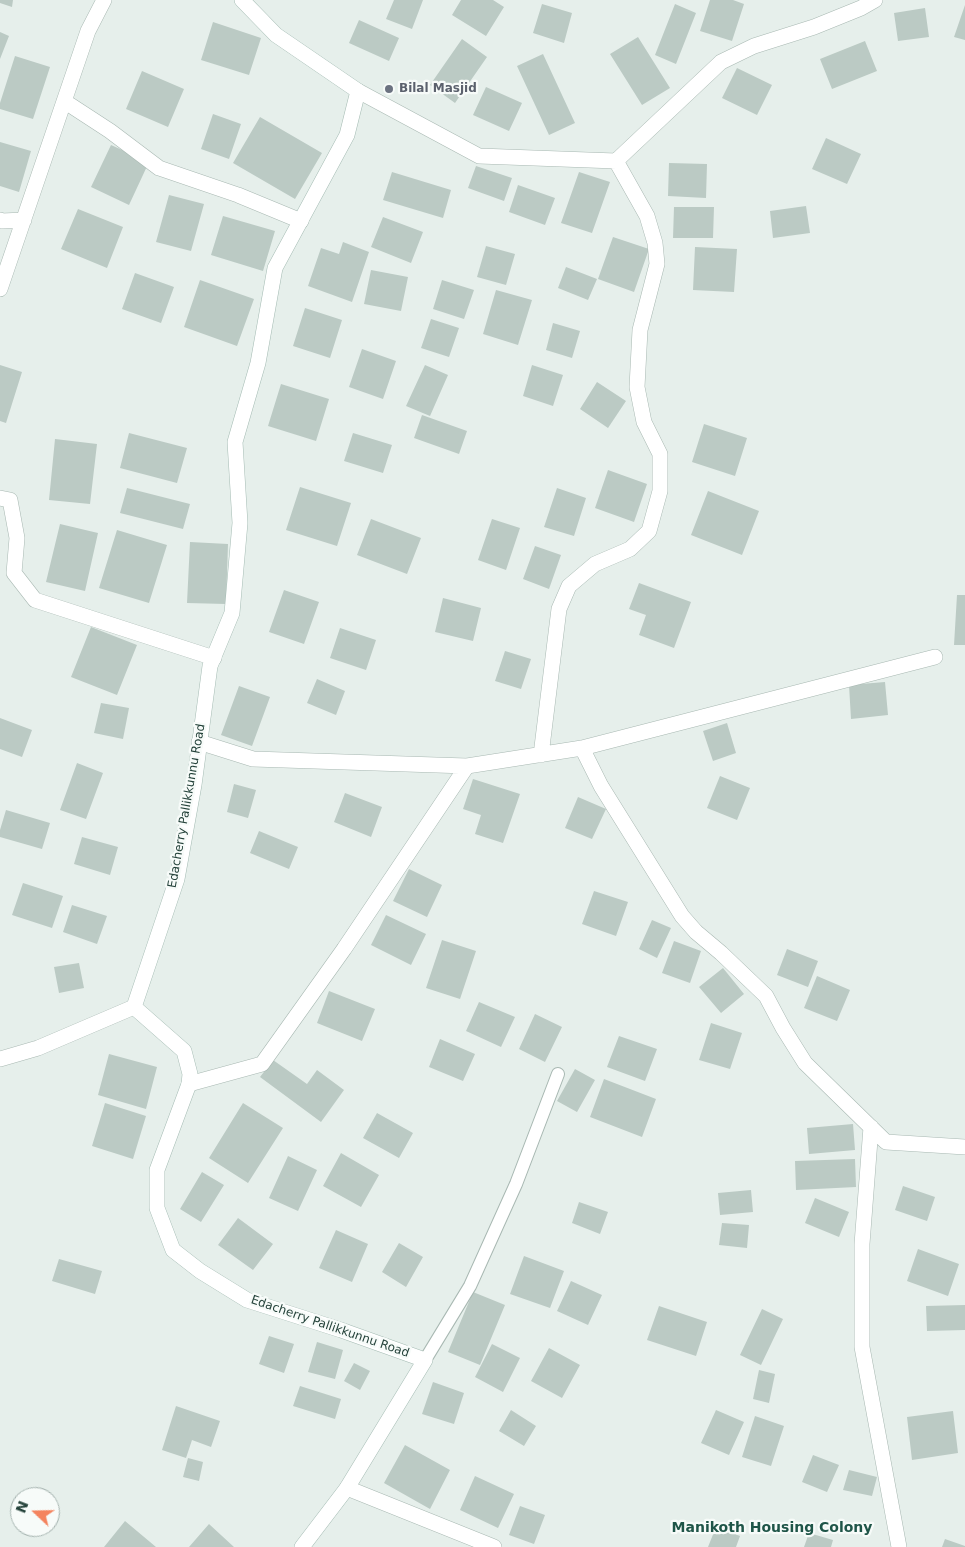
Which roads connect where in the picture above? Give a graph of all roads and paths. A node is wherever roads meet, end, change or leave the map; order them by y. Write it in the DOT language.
graph roads {
  1 [pos="104,0"];
  2 [pos="242,0"];
  3 [pos="875,0"];
  4 [pos="358,91"];
  5 [pos="64,101"];
  6 [pos="616,162"];
  7 [pos="0,220"];
  8 [pos="24,220"];
  9 [pos="301,221"];
  10 [pos="0,289"];
  11 [pos="0,498"];
  12 [pos="935,656"];
  13 [pos="214,658"];
  14 [pos="199,742"];
  15 [pos="582,748"];
  16 [pos="540,755"];
  17 [pos="467,766"];
  18 [pos="134,1007"];
  19 [pos="0,1060"];
  20 [pos="558,1074"];
  21 [pos="189,1084"];
  22 [pos="871,1127"];
  23 [pos="965,1147"];
  24 [pos="425,1360"];
  25 [pos="347,1488"];
  26 [pos="302,1547"];
  27 [pos="494,1547"];
  28 [pos="899,1547"];
  1 -- 5 [label="street"];
  2 -- 4 [label="street"];
  3 -- 6 [label="street"];
  4 -- 6 [label="street"];
  4 -- 9 [label="street, Edacherry Pallikkunnu Road"];
  5 -- 8 [label="street"];
  5 -- 9 [label="street"];
  6 -- 16 [label="street"];
  7 -- 8 [label="street"];
  8 -- 10 [label="street"];
  9 -- 13 [label="street, Edacherry Pallikkunnu Road"];
  11 -- 13 [label="street"];
  12 -- 15 [label="street"];
  13 -- 14 [label="street, Edacherry Pallikkunnu Road"];
  14 -- 17 [label="street"];
  14 -- 18 [label="street, Edacherry Pallikkunnu Road"];
  15 -- 16 [label="street"];
  15 -- 22 [label="street"];
  16 -- 17 [label="street"];
  17 -- 21 [label="street"];
  18 -- 19 [label="street"];
  18 -- 21 [label="street, Edacherry Pallikkunnu Road"];
  20 -- 24 [label="lane"];
  21 -- 24 [label="street, Edacherry Pallikkunnu Road"];
  22 -- 23 [label="street"];
  22 -- 28 [label="street"];
  24 -- 25 [label="street, Edacherry Pallikkunnu Road"];
  25 -- 26 [label="street, Edacherry Pallikkunnu Road"];
  25 -- 27 [label="street"];
}
